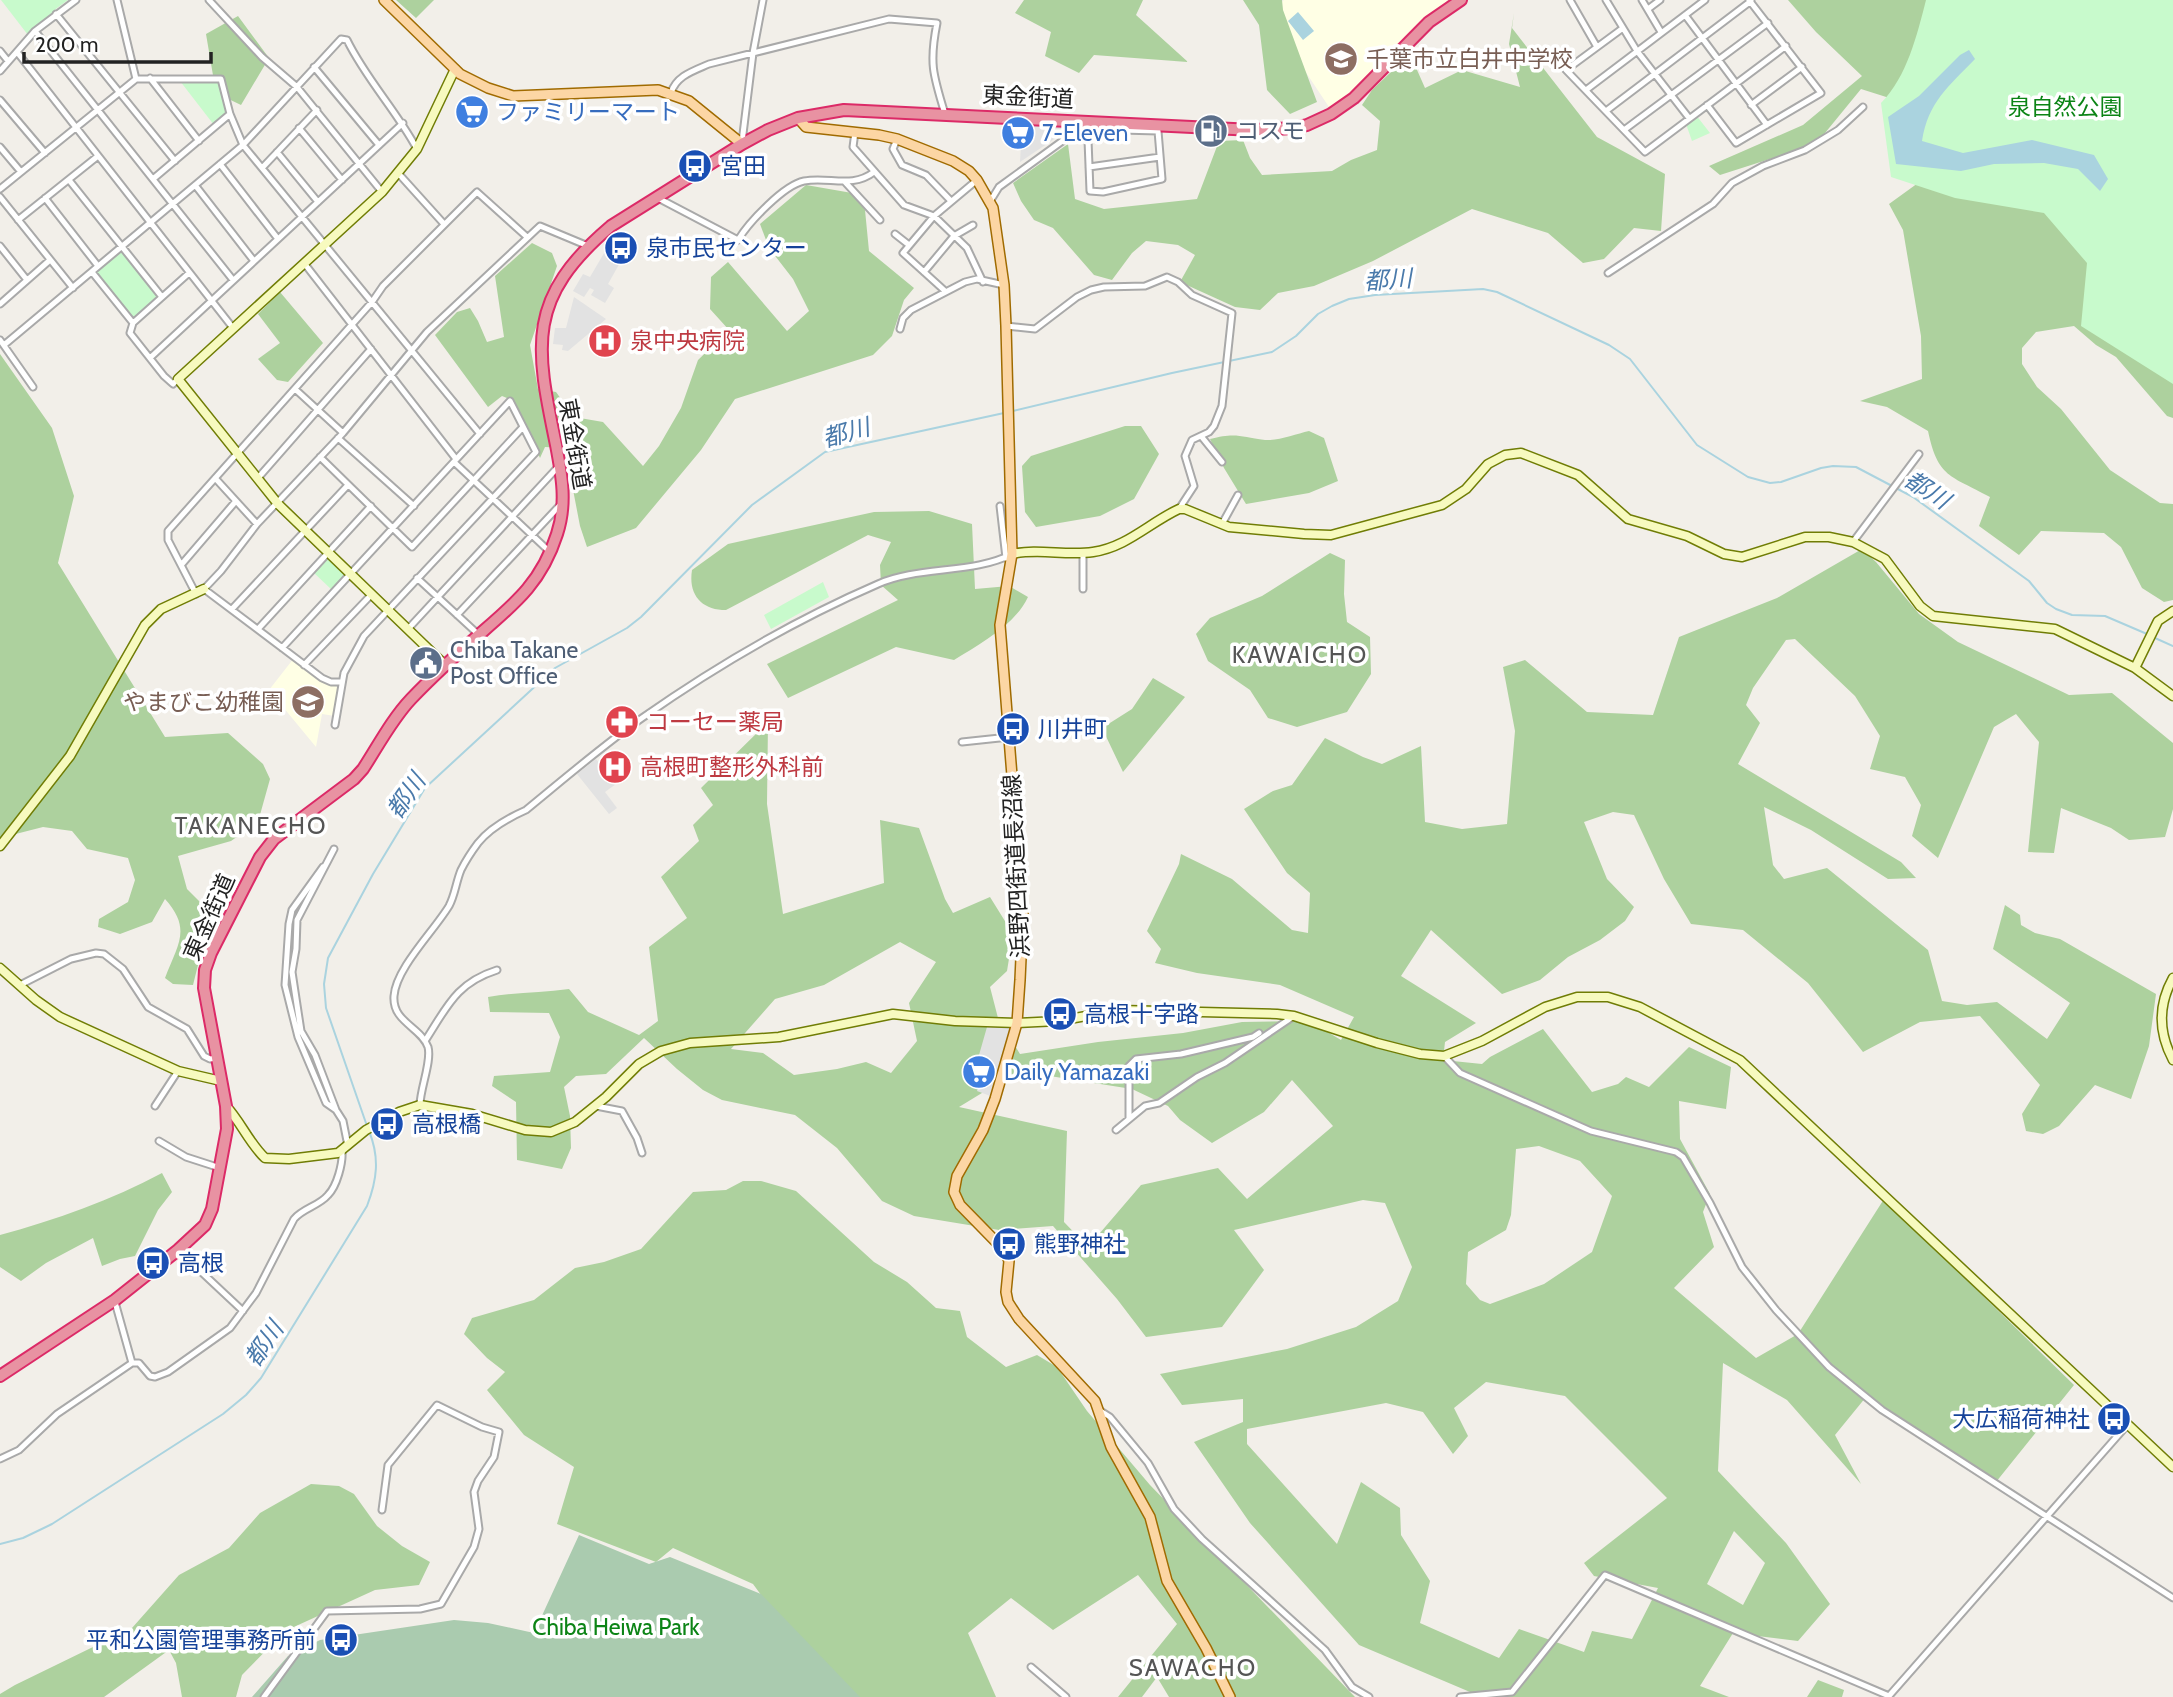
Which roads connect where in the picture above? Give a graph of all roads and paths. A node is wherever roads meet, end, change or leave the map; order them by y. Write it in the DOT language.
graph roads {
  1 [pos="76,0"];
  2 [pos="117,0"];
  3 [pos="209,0"];
  4 [pos="384,0"];
  5 [pos="763,0"];
  6 [pos="1461,0"];
  7 [pos="1570,0"];
  8 [pos="1606,0"];
  9 [pos="1642,0"];
  10 [pos="1660,0"];
  11 [pos="1705,0"];
  12 [pos="1751,1"];
  13 [pos="1648,9"];
  14 [pos="56,14"];
  15 [pos="1685,15"];
  16 [pos="1768,23"];
  17 [pos="1623,28"];
  18 [pos="35,31"];
  19 [pos="1661,32"];
  20 [pos="1702,38"];
  21 [pos="1786,46"];
  22 [pos="1597,47"];
  23 [pos="0,51"];
  24 [pos="1637,51"];
  25 [pos="17,52"];
  26 [pos="753,53"];
  27 [pos="1718,60"];
  28 [pos="8,61"];
  29 [pos="314,67"];
  30 [pos="1802,67"];
  31 [pos="455,69"];
  32 [pos="0,71"];
  33 [pos="1654,74"];
  34 [pos="149,78"];
  35 [pos="136,79"];
  36 [pos="1736,83"];
  37 [pos="297,87"];
  38 [pos="1586,90"];
  39 [pos="119,92"];
  40 [pos="671,93"];
  41 [pos="1671,95"];
  42 [pos="0,100"];
  43 [pos="1707,105"];
  44 [pos="1751,105"];
  45 [pos="1863,107"];
  46 [pos="98,110"];
  47 [pos="317,110"];
  48 [pos="1606,111"];
  49 [pos="230,114"];
  50 [pos="945,115"];
  51 [pos="798,118"];
  52 [pos="1689,118"];
  53 [pos="403,123"];
  54 [pos="1767,125"];
  55 [pos="76,128"];
  56 [pos="299,128"];
  57 [pos="1158,128"];
  58 [pos="1624,130"];
  59 [pos="855,132"];
  60 [pos="897,139"];
  61 [pos="1088,140"];
  62 [pos="200,141"];
  63 [pos="742,144"];
  64 [pos="243,145"];
  65 [pos="379,145"];
  66 [pos="0,147"];
  67 [pos="417,149"];
  68 [pos="277,152"];
  69 [pos="45,153"];
  70 [pos="98,156"];
  71 [pos="1160,158"];
  72 [pos="174,161"];
  73 [pos="220,164"];
  74 [pos="359,164"];
  75 [pos="263,167"];
  76 [pos="1089,167"];
  77 [pos="21,172"];
  78 [pos="874,172"];
  79 [pos="398,173"];
  80 [pos="153,179"];
  81 [pos="69,180"];
  82 [pos="342,180"];
  83 [pos="977,180"];
  84 [pos="845,182"];
  85 [pos="195,185"];
  86 [pos="0,189"];
  87 [pos="382,191"];
  88 [pos="0,197"];
  89 [pos="657,197"];
  90 [pos="45,198"];
  91 [pos="951,201"];
  92 [pos="991,201"];
  93 [pos="318,202"];
  94 [pos="172,203"];
  95 [pos="934,216"];
  96 [pos="302,217"];
  97 [pos="18,220"];
  98 [pos="880,220"];
  99 [pos="150,223"];
  100 [pos="444,224"];
  101 [pos="972,225"];
  102 [pos="895,234"];
  103 [pos="954,236"];
  104 [pos="527,237"];
  105 [pos="278,239"];
  106 [pos="324,244"];
  107 [pos="909,245"];
  108 [pos="0,246"];
  109 [pos="122,246"];
  110 [pos="588,246"];
  111 [pos="50,260"];
  112 [pos="254,261"];
  113 [pos="304,263"];
  114 [pos="98,266"];
  115 [pos="92,272"];
  116 [pos="924,272"];
  117 [pos="189,273"];
  118 [pos="1608,273"];
  119 [pos="27,280"];
  120 [pos="233,280"];
  121 [pos="982,282"];
  122 [pos="1004,285"];
  123 [pos="73,288"];
  124 [pos="945,291"];
  125 [pos="162,297"];
  126 [pos="1,300"];
  127 [pos="211,301"];
  128 [pos="372,302"];
  129 [pos="133,323"];
  130 [pos="351,324"];
  131 [pos="1006,326"];
  132 [pos="233,328"];
  133 [pos="900,329"];
  134 [pos="2,343"];
  135 [pos="371,349"];
  136 [pos="413,352"];
  137 [pos="151,357"];
  138 [pos="391,375"];
  139 [pos="178,379"];
  140 [pos="33,387"];
  141 [pos="295,389"];
  142 [pos="318,410"];
  143 [pos="523,427"];
  144 [pos="480,434"];
  145 [pos="341,435"];
  146 [pos="1201,436"];
  147 [pos="238,454"];
  148 [pos="1919,454"];
  149 [pos="320,457"];
  150 [pos="455,461"];
  151 [pos="1222,461"];
  152 [pos="560,466"];
  153 [pos="215,478"];
  154 [pos="258,478"];
  155 [pos="473,480"];
  156 [pos="348,485"];
  157 [pos="1238,495"];
  158 [pos="492,499"];
  159 [pos="564,500"];
  160 [pos="236,501"];
  161 [pos="278,504"];
  162 [pos="371,506"];
  163 [pos="414,506"];
  164 [pos="1000,506"];
  165 [pos="1179,509"];
  166 [pos="512,516"];
  167 [pos="257,524"];
  168 [pos="1222,524"];
  169 [pos="394,528"];
  170 [pos="306,530"];
  171 [pos="531,534"];
  172 [pos="1853,542"];
  173 [pos="329,552"];
  174 [pos="551,553"];
  175 [pos="1083,553"];
  176 [pos="1009,556"];
  177 [pos="183,564"];
  178 [pos="351,574"];
  179 [pos="417,578"];
  180 [pos="1083,589"];
  181 [pos="200,591"];
  182 [pos="372,594"];
  183 [pos="438,597"];
  184 [pos="232,609"];
  185 [pos="389,611"];
  186 [pos="2173,611"];
  187 [pos="457,615"];
  188 [pos="258,629"];
  189 [pos="408,629"];
  190 [pos="479,635"];
  191 [pos="282,648"];
  192 [pos="304,665"];
  193 [pos="446,666"];
  194 [pos="2135,668"];
  195 [pos="342,682"];
  196 [pos="2173,696"];
  197 [pos="335,725"];
  198 [pos="1009,737"];
  199 [pos="962,742"];
  200 [pos="0,846"];
  201 [pos="334,849"];
  202 [pos="0,968"];
  203 [pos="498,970"];
  204 [pos="2173,978"];
  205 [pos="20,985"];
  206 [pos="1294,1016"];
  207 [pos="1017,1023"];
  208 [pos="1259,1033"];
  209 [pos="425,1041"];
  210 [pos="1444,1056"];
  211 [pos="217,1058"];
  212 [pos="2173,1060"];
  213 [pos="178,1071"];
  214 [pos="221,1081"];
  215 [pos="420,1105"];
  216 [pos="596,1105"];
  217 [pos="155,1106"];
  218 [pos="226,1106"];
  219 [pos="1129,1119"];
  220 [pos="1116,1130"];
  221 [pos="159,1141"];
  222 [pos="345,1148"];
  223 [pos="642,1153"];
  224 [pos="221,1169"];
  225 [pos="178,1250"];
  226 [pos="115,1300"];
  227 [pos="243,1311"];
  228 [pos="132,1363"];
  229 [pos="0,1376"];
  230 [pos="1099,1410"];
  231 [pos="2128,1424"];
  232 [pos="0,1459"];
  233 [pos="2173,1467"];
  234 [pos="382,1510"];
  235 [pos="2046,1516"];
  236 [pos="2173,1598"];
  237 [pos="1031,1667"];
  238 [pos="264,1697"];
  239 [pos="1066,1697"];
  240 [pos="1230,1697"];
  241 [pos="1369,1697"];
  242 [pos="1460,1697"];
  1 -- 14 [label="street"];
  2 -- 35 [label="street"];
  3 -- 37 [label="street"];
  4 -- 31 [label="main road"];
  5 -- 26 [label="street"];
  6 -- 57 [label="highway, 東金街道"];
  7 -- 22 [label="street"];
  8 -- 17 [label="street"];
  9 -- 13 [label="street"];
  10 -- 13 [label="street"];
  11 -- 15 [label="street"];
  12 -- 16 [label="street"];
  12 -- 20 [label="street"];
  13 -- 19 [label="street"];
  14 -- 18 [label="street"];
  14 -- 39 [label="street"];
  15 -- 19 [label="street"];
  15 -- 20 [label="street"];
  16 -- 21 [label="street"];
  16 -- 27 [label="street"];
  17 -- 22 [label="street"];
  17 -- 24 [label="street"];
  18 -- 25 [label="street"];
  18 -- 46 [label="street"];
  19 -- 24 [label="street"];
  20 -- 27 [label="street"];
  20 -- 33 [label="street"];
  21 -- 30 [label="street"];
  21 -- 36 [label="street"];
  22 -- 38 [label="street"];
  23 -- 28 [label="street"];
  24 -- 33 [label="street"];
  24 -- 38 [label="street"];
  25 -- 28 [label="street"];
  25 -- 55 [label="street"];
  26 -- 40 [label="street"];
  26 -- 50 [label="street"];
  26 -- 63 [label="street"];
  27 -- 36 [label="street"];
  27 -- 41 [label="street"];
  28 -- 32 [label="street"];
  29 -- 37 [label="street"];
  29 -- 53 [label="street"];
  29 -- 65 [label="street"];
  30 -- 44 [label="street"];
  30 -- 54 [label="street"];
  31 -- 40 [label="main road"];
  31 -- 67 [label="street"];
  33 -- 41 [label="street"];
  33 -- 48 [label="street"];
  34 -- 35 [label="street"];
  34 -- 49 [label="street"];
  34 -- 62 [label="street"];
  35 -- 39 [label="street"];
  36 -- 43 [label="street"];
  36 -- 44 [label="street"];
  37 -- 47 [label="street"];
  37 -- 64 [label="street"];
  38 -- 48 [label="street"];
  39 -- 46 [label="street"];
  39 -- 72 [label="street"];
  40 -- 63 [label="main road"];
  41 -- 52 [label="street"];
  41 -- 58 [label="street"];
  42 -- 69 [label="street"];
  43 -- 52 [label="street"];
  43 -- 54 [label="street"];
  44 -- 54 [label="street"];
  45 -- 118 [label="street"];
  46 -- 55 [label="street"];
  46 -- 80 [label="street"];
  47 -- 56 [label="street"];
  47 -- 74 [label="street"];
  48 -- 58 [label="street"];
  49 -- 62 [label="street"];
  49 -- 64 [label="street"];
  50 -- 51 [label="highway, 東金街道"];
  50 -- 57 [label="highway, 東金街道"];
  51 -- 59 [label="main road, 浜野四街道長沼線"];
  51 -- 63 [label="highway, 東金街道"];
  52 -- 58 [label="street"];
  53 -- 65 [label="street"];
  53 -- 67 [label="street"];
  55 -- 69 [label="street"];
  55 -- 70 [label="street"];
  56 -- 68 [label="street"];
  56 -- 82 [label="street"];
  57 -- 71 [label="street"];
  57 -- 92 [label="street"];
  59 -- 60 [label="main road, 浜野四街道長沼線"];
  59 -- 78 [label="street"];
  60 -- 83 [label="main road, 浜野四街道長沼線"];
  60 -- 91 [label="street"];
  61 -- 76 [label="street"];
  62 -- 72 [label="street"];
  63 -- 89 [label="highway, 東金街道"];
  64 -- 73 [label="street"];
  64 -- 75 [label="street"];
  65 -- 74 [label="street"];
  66 -- 77 [label="street"];
  67 -- 79 [label="street"];
  68 -- 75 [label="street"];
  68 -- 93 [label="street"];
  69 -- 77 [label="street"];
  70 -- 81 [label="street"];
  70 -- 99 [label="street"];
  71 -- 76 [label="street"];
  71 -- 76 [label="street"];
  72 -- 80 [label="street"];
  73 -- 85 [label="street"];
  73 -- 105 [label="street"];
  74 -- 82 [label="street"];
  74 -- 87 [label="street"];
  75 -- 96 [label="street"];
  77 -- 86 [label="street"];
  78 -- 84 [label="street"];
  78 -- 95 [label="street"];
  79 -- 87 [label="street"];
  79 -- 100 [label="street"];
  80 -- 94 [label="street"];
  81 -- 90 [label="street"];
  81 -- 109 [label="street"];
  82 -- 93 [label="street"];
  83 -- 91 [label="street"];
  83 -- 92 [label="main road, 浜野四街道長沼線"];
  84 -- 89 [label="street"];
  84 -- 98 [label="street"];
  85 -- 94 [label="street"];
  85 -- 112 [label="street"];
  87 -- 106 [label="street"];
  88 -- 97 [label="street"];
  89 -- 110 [label="highway, 東金街道"];
  90 -- 97 [label="street"];
  90 -- 114 [label="street"];
  91 -- 95 [label="street"];
  92 -- 122 [label="main road, 浜野四街道長沼線"];
  93 -- 96 [label="street"];
  94 -- 99 [label="street"];
  94 -- 120 [label="street"];
  95 -- 103 [label="street"];
  95 -- 107 [label="street"];
  96 -- 105 [label="street"];
  96 -- 106 [label="street"];
  97 -- 111 [label="street"];
  99 -- 109 [label="street"];
  99 -- 117 [label="street"];
  100 -- 104 [label="street"];
  100 -- 128 [label="street"];
  101 -- 103 [label="street"];
  102 -- 107 [label="street"];
  103 -- 116 [label="street"];
  103 -- 121 [label="street"];
  104 -- 110 [label="street"];
  104 -- 136 [label="street"];
  105 -- 112 [label="street"];
  106 -- 113 [label="street"];
  106 -- 128 [label="street"];
  107 -- 116 [label="street"];
  108 -- 119 [label="street"];
  109 -- 114 [label="street"];
  109 -- 125 [label="street"];
  110 -- 152 [label="highway, 東金街道"];
  111 -- 119 [label="street"];
  111 -- 123 [label="street"];
  112 -- 120 [label="street"];
  113 -- 130 [label="street"];
  113 -- 132 [label="street"];
  114 -- 115 [label="street"];
  115 -- 123 [label="street"];
  115 -- 129 [label="street"];
  116 -- 124 [label="street"];
  117 -- 125 [label="street"];
  117 -- 127 [label="street"];
  119 -- 126 [label="street"];
  120 -- 127 [label="street"];
  121 -- 122 [label="street"];
  121 -- 124 [label="street"];
  122 -- 131 [label="main road, 浜野四街道長沼線"];
  123 -- 134 [label="street"];
  124 -- 133 [label="street"];
  125 -- 129 [label="street"];
  127 -- 132 [label="street"];
  127 -- 137 [label="street"];
  128 -- 130 [label="street"];
  128 -- 136 [label="street"];
  129 -- 137 [label="street"];
  130 -- 135 [label="street"];
  130 -- 141 [label="street"];
  131 -- 146 [label="street"];
  131 -- 176 [label="main road, 浜野四街道長沼線"];
  132 -- 139 [label="street"];
  134 -- 140 [label="street"];
  135 -- 138 [label="street"];
  135 -- 142 [label="street"];
  136 -- 138 [label="street"];
  136 -- 144 [label="street"];
  137 -- 139 [label="street"];
  138 -- 145 [label="street"];
  138 -- 150 [label="street"];
  139 -- 147 [label="street"];
  141 -- 142 [label="street"];
  141 -- 147 [label="street"];
  142 -- 145 [label="street"];
  142 -- 154 [label="street"];
  143 -- 144 [label="street"];
  143 -- 155 [label="street"];
  143 -- 158 [label="street"];
  144 -- 150 [label="street"];
  145 -- 149 [label="street"];
  145 -- 163 [label="street"];
  146 -- 151 [label="street"];
  146 -- 165 [label="street"];
  147 -- 153 [label="street"];
  147 -- 154 [label="street"];
  148 -- 172 [label="street"];
  149 -- 156 [label="street"];
  149 -- 161 [label="street"];
  150 -- 155 [label="street"];
  150 -- 163 [label="street"];
  152 -- 159 [label="highway, 東金街道"];
  152 -- 166 [label="street"];
  153 -- 160 [label="street"];
  153 -- 177 [label="street"];
  154 -- 161 [label="street"];
  155 -- 158 [label="street"];
  155 -- 169 [label="street"];
  156 -- 162 [label="street"];
  156 -- 170 [label="street"];
  157 -- 168 [label="street"];
  158 -- 166 [label="street"];
  158 -- 179 [label="street"];
  159 -- 171 [label="street"];
  159 -- 174 [label="highway, 東金街道"];
  160 -- 167 [label="street"];
  160 -- 177 [label="street"];
  161 -- 167 [label="street"];
  161 -- 170 [label="street"];
  162 -- 169 [label="street"];
  162 -- 173 [label="street"];
  163 -- 169 [label="street"];
  164 -- 176 [label="street"];
  165 -- 168 [label="street"];
  165 -- 175 [label="street"];
  166 -- 171 [label="street"];
  166 -- 183 [label="street"];
  167 -- 181 [label="street"];
  168 -- 172 [label="street"];
  169 -- 178 [label="street"];
  170 -- 173 [label="street"];
  170 -- 184 [label="street"];
  171 -- 174 [label="street"];
  171 -- 187 [label="street"];
  172 -- 194 [label="street"];
  173 -- 178 [label="street"];
  173 -- 188 [label="street"];
  174 -- 190 [label="highway, 東金街道"];
  175 -- 176 [label="street"];
  175 -- 180 [label="street"];
  176 -- 198 [label="main road, 浜野四街道長沼線"];
  176 -- 209 [label="street"];
  177 -- 181 [label="street"];
  178 -- 182 [label="street"];
  178 -- 191 [label="street"];
  179 -- 183 [label="street"];
  179 -- 185 [label="street"];
  181 -- 184 [label="street"];
  181 -- 200 [label="street"];
  182 -- 185 [label="street"];
  182 -- 192 [label="street"];
  183 -- 187 [label="street"];
  183 -- 189 [label="street"];
  184 -- 188 [label="street"];
  185 -- 189 [label="street"];
  185 -- 195 [label="street"];
  186 -- 194 [label="street"];
  187 -- 190 [label="street"];
  188 -- 191 [label="street"];
  189 -- 193 [label="street"];
  190 -- 193 [label="highway, 東金街道"];
  191 -- 192 [label="street"];
  192 -- 195 [label="street"];
  193 -- 211 [label="highway, 東金街道"];
  194 -- 196 [label="street"];
  195 -- 197 [label="street"];
  198 -- 199 [label="street"];
  198 -- 207 [label="main road, 浜野四街道長沼線"];
  201 -- 222 [label="street"];
  202 -- 205 [label="street"];
  203 -- 209 [label="street"];
  204 -- 212 [label="street"];
  205 -- 211 [label="street"];
  205 -- 213 [label="street"];
  206 -- 207 [label="street"];
  206 -- 210 [label="street"];
  206 -- 219 [label="street"];
  207 -- 216 [label="street"];
  207 -- 230 [label="main road, 浜野四街道長沼線"];
  208 -- 219 [label="street"];
  209 -- 215 [label="street"];
  210 -- 231 [label="street"];
  210 -- 235 [label="street"];
  211 -- 214 [label="highway, 東金街道"];
  213 -- 214 [label="street"];
  213 -- 217 [label="street"];
  214 -- 218 [label="highway, 東金街道"];
  215 -- 216 [label="street"];
  215 -- 222 [label="street"];
  216 -- 223 [label="street"];
  218 -- 222 [label="street"];
  218 -- 224 [label="highway, 東金街道"];
  219 -- 220 [label="street"];
  221 -- 224 [label="street"];
  222 -- 227 [label="street"];
  224 -- 225 [label="highway, 東金街道"];
  225 -- 226 [label="highway, 東金街道"];
  225 -- 227 [label="street"];
  226 -- 228 [label="street"];
  226 -- 229 [label="highway, 東金街道"];
  227 -- 228 [label="street"];
  228 -- 232 [label="street"];
  230 -- 240 [label="main road, 浜野四街道長沼線"];
  230 -- 241 [label="street"];
  231 -- 233 [label="street"];
  231 -- 235 [label="street"];
  234 -- 238 [label="street"];
  235 -- 236 [label="street"];
  235 -- 242 [label="street"];
  237 -- 239 [label="street"];
}
